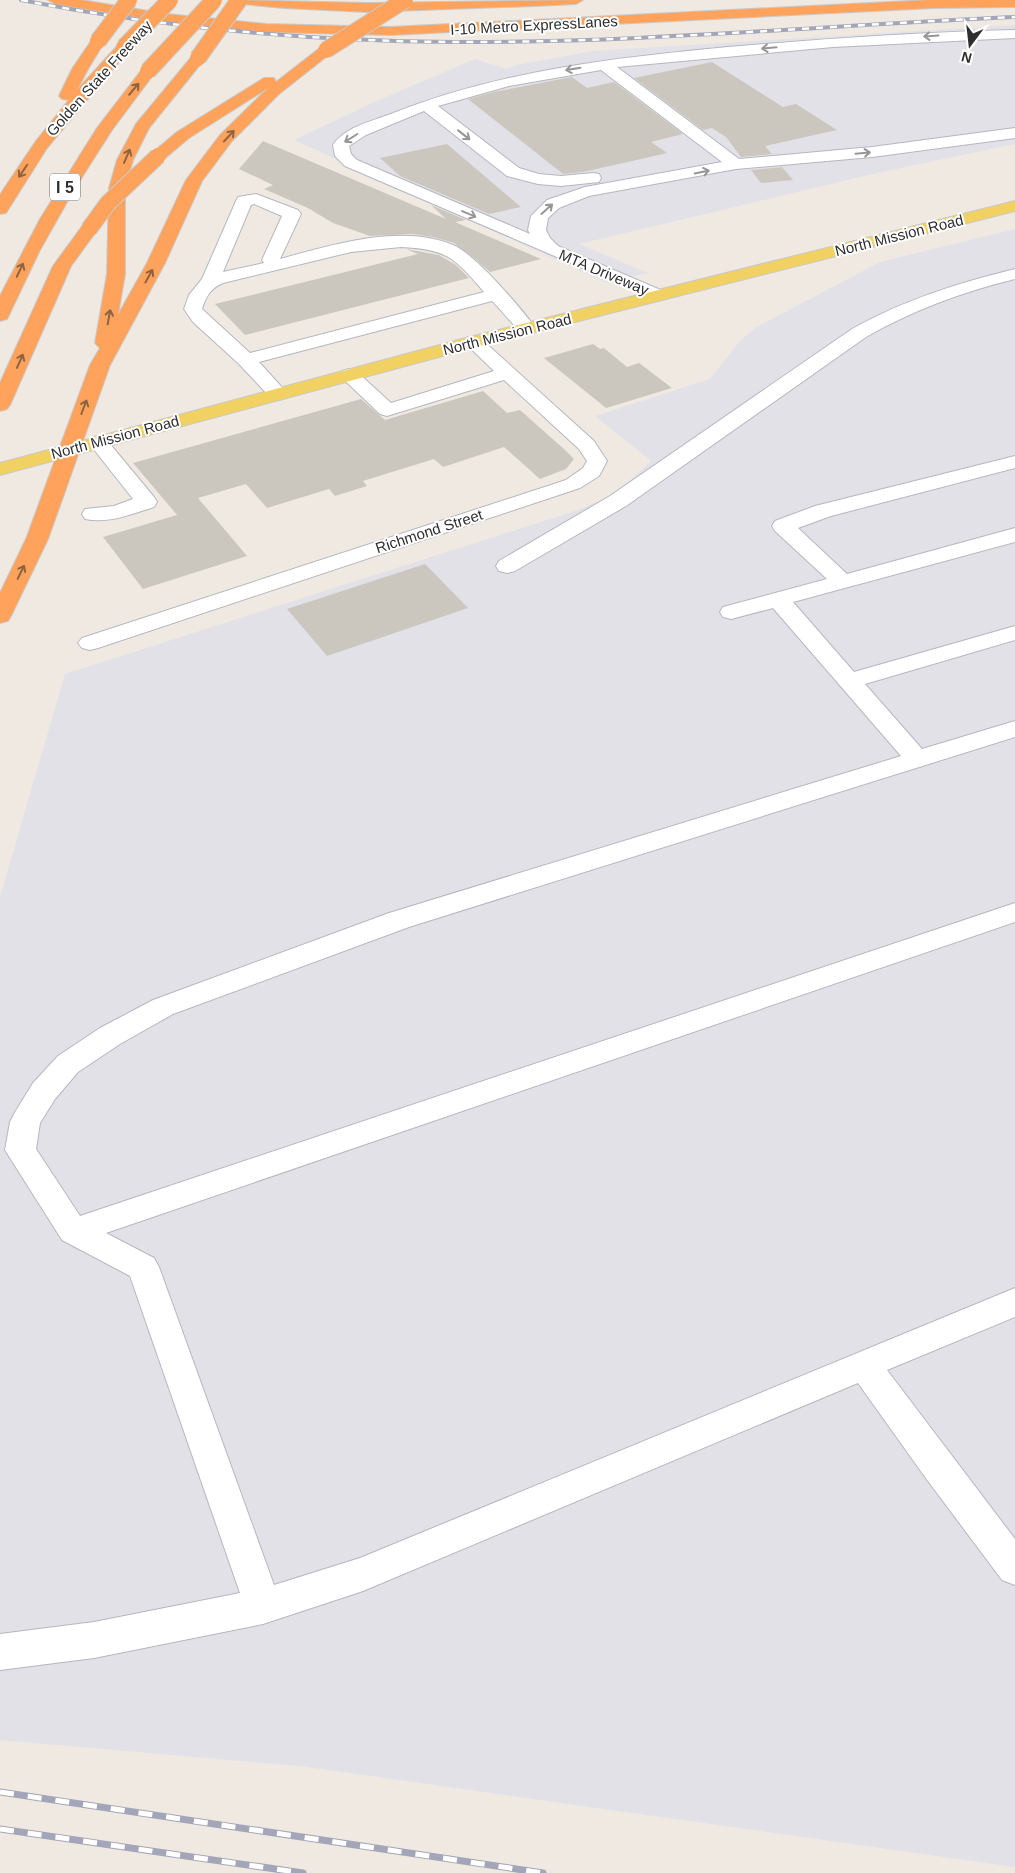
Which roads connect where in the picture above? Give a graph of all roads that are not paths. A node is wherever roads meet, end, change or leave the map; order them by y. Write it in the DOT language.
graph roads {
  1 [pos="55,0"];
  2 [pos="115,0"];
  3 [pos="129,0"];
  4 [pos="170,0"];
  5 [pos="214,0"];
  6 [pos="240,0"];
  7 [pos="405,0"];
  8 [pos="576,0"];
  9 [pos="836,0"];
  10 [pos="1015,2"];
  11 [pos="1015,34"];
  12 [pos="604,64"];
  13 [pos="269,87"];
  14 [pos="426,105"];
  15 [pos="1015,133"];
  16 [pos="48,135"];
  17 [pos="720,154"];
  18 [pos="736,164"];
  19 [pos="1015,206"];
  20 [pos="0,209"];
  21 [pos="551,249"];
  22 [pos="277,266"];
  23 [pos="1015,274"];
  24 [pos="209,283"];
  25 [pos="496,294"];
  26 [pos="658,295"];
  27 [pos="0,315"];
  28 [pos="527,329"];
  29 [pos="473,342"];
  30 [pos="246,360"];
  31 [pos="100,365"];
  32 [pos="508,373"];
  33 [pos="349,375"];
  34 [pos="278,394"];
  35 [pos="0,405"];
  36 [pos="98,442"];
  37 [pos="68,450"];
  38 [pos="1015,462"];
  39 [pos="0,469"];
  40 [pos="93,514"];
  41 [pos="1015,535"];
  42 [pos="507,566"];
  43 [pos="843,582"];
  44 [pos="778,599"];
  45 [pos="731,612"];
  46 [pos="0,616"];
  47 [pos="1015,633"];
  48 [pos="90,643"];
  49 [pos="849,681"];
  50 [pos="1015,729"];
  51 [pos="917,759"];
  52 [pos="1015,912"];
  53 [pos="73,1231"];
  54 [pos="1015,1302"];
  55 [pos="864,1365"];
  56 [pos="1012,1558"];
  57 [pos="263,1606"];
  58 [pos="0,1652"];
  1 -- 10 [label="highway, I-10 Metro ExpressLanes"];
  2 -- 9 [label="highway, I-10 Metro ExpressLanes"];
  3 -- 16 [label="highway, bridge"];
  4 -- 16 [label="highway, Golden State Freeway / I 5, bridge"];
  27 -- 5 [label="highway, Golden State Freeway / I 5, one-way, bridge"];
  6 -- 8 [label="highway"];
  31 -- 6 [label="highway, one-way, bridge"];
  7 -- 13 [label="highway, bridge"];
  11 -- 12 [label="street, one-way"];
  12 -- 14 [label="street, one-way"];
  12 -- 17 [label="street"];
  31 -- 13 [label="highway, one-way"];
  35 -- 13 [label="highway, one-way, bridge"];
  14 -- 17 [label="street, one-way"];
  14 -- 21 [label="street, MTA Driveway, one-way"];
  18 -- 15 [label="street, one-way"];
  16 -- 20 [label="highway, Golden State Freeway / I 5, one-way"];
  17 -- 18 [label="street"];
  21 -- 18 [label="street, one-way"];
  19 -- 26 [label="main road, North Mission Road"];
  21 -- 26 [label="street, MTA Driveway"];
  22 -- 24 [label="street"];
  22 -- 24 [label="street"];
  22 -- 25 [label="street"];
  23 -- 42 [label="street"];
  24 -- 30 [label="street"];
  25 -- 28 [label="street"];
  25 -- 30 [label="street"];
  26 -- 28 [label="main road, North Mission Road"];
  28 -- 29 [label="main road, North Mission Road"];
  29 -- 32 [label="street, Richmond Street"];
  29 -- 33 [label="main road, North Mission Road"];
  30 -- 34 [label="street"];
  37 -- 31 [label="highway, one-way"];
  32 -- 33 [label="street"];
  32 -- 48 [label="street, Richmond Street"];
  33 -- 34 [label="main road, North Mission Road"];
  34 -- 36 [label="main road, North Mission Road"];
  36 -- 37 [label="main road, North Mission Road"];
  36 -- 40 [label="street"];
  37 -- 39 [label="main road, North Mission Road"];
  46 -- 37 [label="highway, one-way"];
  38 -- 43 [label="street"];
  41 -- 43 [label="street"];
  43 -- 44 [label="street"];
  44 -- 45 [label="street"];
  44 -- 49 [label="street"];
  47 -- 49 [label="street"];
  49 -- 51 [label="street"];
  50 -- 51 [label="street"];
  51 -- 53 [label="street"];
  52 -- 53 [label="street"];
  53 -- 57 [label="street"];
  54 -- 55 [label="street"];
  55 -- 56 [label="street"];
  55 -- 57 [label="street"];
  57 -- 58 [label="street"];
}
